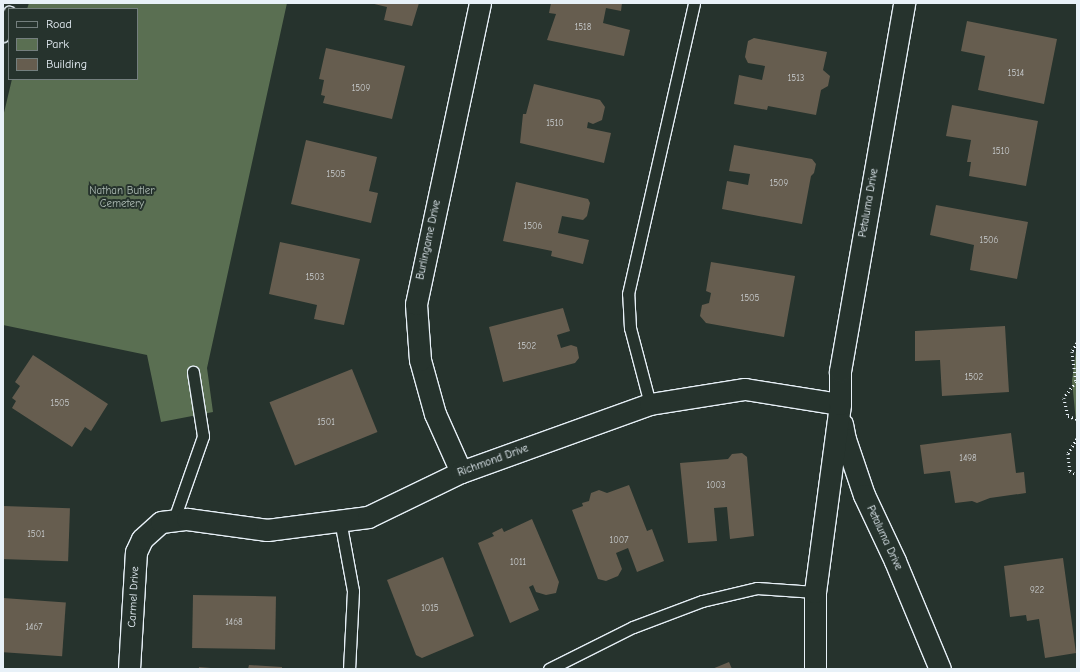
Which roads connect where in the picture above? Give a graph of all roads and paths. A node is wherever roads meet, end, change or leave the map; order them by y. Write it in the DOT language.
graph roads {
  1 [pos="480,3"];
  2 [pos="694,3"];
  3 [pos="904,3"];
  4 [pos="8,16"];
  5 [pos="3,37"];
  6 [pos="1077,344"];
  7 [pos="193,372"];
  8 [pos="650,404"];
  9 [pos="840,404"];
  10 [pos="1077,419"];
  11 [pos="1077,439"];
  12 [pos="460,472"];
  13 [pos="1077,475"];
  14 [pos="174,519"];
  15 [pos="340,520"];
  16 [pos="150,529"];
  17 [pos="815,592"];
  18 [pos="129,669"];
  19 [pos="349,669"];
  20 [pos="549,669"];
  21 [pos="815,669"];
  22 [pos="940,669"];
  1 -- 12 [label="street, Burlingame Drive"];
  2 -- 8 [label="lane"];
  3 -- 9 [label="street, Petaluma Drive"];
  4 -- 5 [label="lane"];
  6 -- 10 [label="path"];
  7 -- 14 [label="lane"];
  8 -- 9 [label="street, Richmond Drive"];
  8 -- 12 [label="street, Richmond Drive"];
  9 -- 17 [label="street, Petaluma Drive"];
  9 -- 22 [label="street, Petaluma Drive"];
  11 -- 13 [label="path"];
  12 -- 15 [label="street, Richmond Drive"];
  14 -- 15 [label="street, Richmond Drive"];
  14 -- 16 [label="street, Richmond Drive"];
  15 -- 19 [label="lane"];
  16 -- 18 [label="street, Carmel Drive"];
  17 -- 20 [label="lane"];
  17 -- 21 [label="street, Petaluma Drive"];
}
